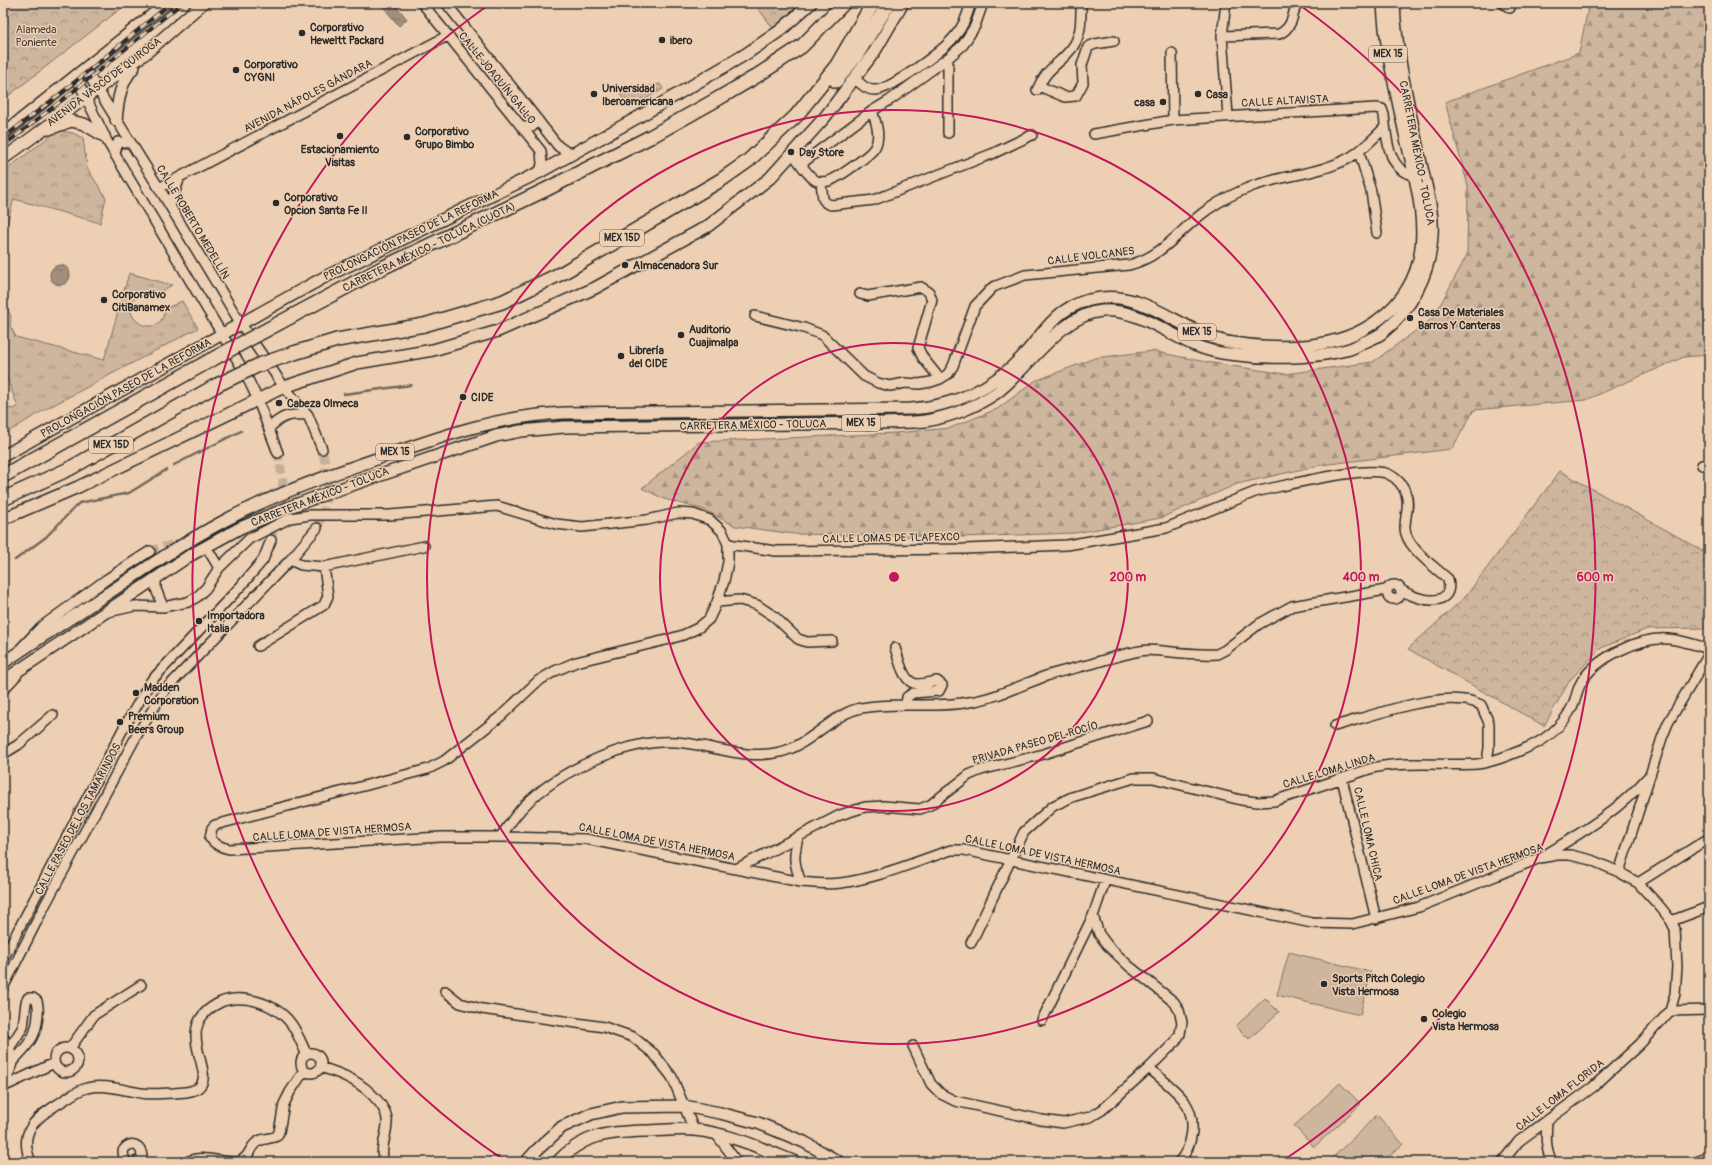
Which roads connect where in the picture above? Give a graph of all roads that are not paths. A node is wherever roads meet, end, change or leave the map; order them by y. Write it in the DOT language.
graph roads {
  1 [pos="167,3"];
  2 [pos="202,3"];
  3 [pos="422,3"];
  4 [pos="446,3"];
  5 [pos="812,3"];
  6 [pos="844,3"];
  7 [pos="873,3"];
  8 [pos="884,3"];
  9 [pos="889,3"];
  10 [pos="903,3"];
  11 [pos="971,3"];
  12 [pos="984,3"];
  13 [pos="1081,3"];
  14 [pos="1226,3"];
  15 [pos="1296,3"];
  16 [pos="1383,3"];
  17 [pos="1394,3"];
  18 [pos="447,36"];
  19 [pos="1222,36"];
  20 [pos="1114,41"];
  21 [pos="146,53"];
  22 [pos="1172,53"];
  23 [pos="948,58"];
  24 [pos="85,69"];
  25 [pos="850,73"];
  26 [pos="76,77"];
  27 [pos="96,90"];
  28 [pos="86,98"];
  29 [pos="872,112"];
  30 [pos="796,116"];
  31 [pos="1228,116"];
  32 [pos="116,120"];
  33 [pos="538,120"];
  34 [pos="1173,120"];
  35 [pos="522,127"];
  36 [pos="1385,127"];
  37 [pos="37,133"];
  38 [pos="948,133"];
  39 [pos="3,134"];
  40 [pos="1094,134"];
  41 [pos="1032,135"];
  42 [pos="104,136"];
  43 [pos="130,143"];
  44 [pos="1359,152"];
  45 [pos="574,153"];
  46 [pos="115,154"];
  47 [pos="792,154"];
  48 [pos="3,159"];
  49 [pos="801,164"];
  50 [pos="540,172"];
  51 [pos="1415,176"];
  52 [pos="180,177"];
  53 [pos="821,182"];
  54 [pos="159,188"];
  55 [pos="170,206"];
  56 [pos="1377,233"];
  57 [pos="860,294"];
  58 [pos="755,316"];
  59 [pos="241,324"];
  60 [pos="223,334"];
  61 [pos="940,379"];
  62 [pos="284,387"];
  63 [pos="257,398"];
  64 [pos="308,415"];
  65 [pos="269,428"];
  66 [pos="322,449"];
  67 [pos="278,453"];
  68 [pos="3,456"];
  69 [pos="3,476"];
  70 [pos="3,499"];
  71 [pos="3,519"];
  72 [pos="317,528"];
  73 [pos="271,540"];
  74 [pos="728,544"];
  75 [pos="424,546"];
  76 [pos="150,551"];
  77 [pos="210,553"];
  78 [pos="290,560"];
  79 [pos="324,567"];
  80 [pos="219,568"];
  81 [pos="156,578"];
  82 [pos="717,602"];
  83 [pos="163,607"];
  84 [pos="106,612"];
  85 [pos="832,641"];
  86 [pos="258,646"];
  87 [pos="895,648"];
  88 [pos="1709,649"];
  89 [pos="15,654"];
  90 [pos="1709,654"];
  91 [pos="3,663"];
  92 [pos="25,666"];
  93 [pos="3,681"];
  94 [pos="3,690"];
  95 [pos="139,701"];
  96 [pos="906,706"];
  97 [pos="153,709"];
  98 [pos="53,715"];
  99 [pos="1148,721"];
  100 [pos="1335,726"];
  101 [pos="3,754"];
  102 [pos="1487,761"];
  103 [pos="1650,775"];
  104 [pos="1342,779"];
  105 [pos="500,837"];
  106 [pos="798,838"];
  107 [pos="1709,838"];
  108 [pos="1540,858"];
  109 [pos="1011,859"];
  110 [pos="736,869"];
  111 [pos="1619,872"];
  112 [pos="1105,880"];
  113 [pos="801,882"];
  114 [pos="1638,883"];
  115 [pos="32,900"];
  116 [pos="44,907"];
  117 [pos="1709,907"];
  118 [pos="1093,916"];
  119 [pos="1376,919"];
  120 [pos="1671,921"];
  121 [pos="971,943"];
  122 [pos="3,959"];
  123 [pos="141,985"];
  124 [pos="3,988"];
  125 [pos="445,991"];
  126 [pos="1709,1010"];
  127 [pos="1670,1011"];
  128 [pos="1042,1020"];
  129 [pos="3,1037"];
  130 [pos="913,1046"];
  131 [pos="10,1047"];
  132 [pos="70,1048"];
  133 [pos="306,1053"];
  134 [pos="13,1061"];
  135 [pos="54,1063"];
  136 [pos="320,1067"];
  137 [pos="1149,1068"];
  138 [pos="304,1071"];
  139 [pos="3,1086"];
  140 [pos="684,1106"];
  141 [pos="1547,1121"];
  142 [pos="694,1130"];
  143 [pos="716,1134"];
  144 [pos="1709,1157"];
  145 [pos="142,1160"];
  146 [pos="562,1160"];
  147 [pos="31,1162"];
  148 [pos="127,1162"];
  149 [pos="187,1162"];
  150 [pos="384,1162"];
  151 [pos="526,1162"];
  152 [pos="737,1162"];
  153 [pos="795,1162"];
  154 [pos="839,1162"];
  155 [pos="1179,1162"];
  156 [pos="1502,1162"];
  157 [pos="1552,1162"];
  158 [pos="1696,1162"];
  1 -- 24 [label="main road, AVENIDA VASCO DE QUIROGA"];
  2 -- 21 [label="main road, AVENIDA VASCO DE QUIROGA"];
  3 -- 18 [label="street, CALLE JOAQUÍN GALLO"];
  4 -- 33 [label="street, CALLE JOAQUÍN GALLO"];
  5 -- 45 [label="main road, PROLONGACIÓN PASEO DE LA REFORMA"];
  6 -- 69 [label="highway, CARRETERA MÉXICO - TOLUCA (CUOTA) / MEX 15D, bridge"];
  7 -- 30 [label="highway, MEX 15D"];
  8 -- 25 [label="highway"];
  9 -- 25 [label="highway"];
  10 -- 25 [label="main road"];
  11 -- 25 [label="street"];
  12 -- 23 [label="street"];
  13 -- 20 [label="street"];
  14 -- 19 [label="street"];
  15 -- 19 [label="street"];
  16 -- 51 [label="main road, CARRETERA MÉXICO - TOLUCA / MEX 15"];
  17 -- 81 [label="main road, CARRETERA MÉXICO - TOLUCA / MEX 15"];
  18 -- 35 [label="street, CALLE JOAQUÍN GALLO"];
  18 -- 52 [label="street, AVENIDA NÁPOLES GÁNDARA"];
  19 -- 31 [label="street"];
  21 -- 27 [label="main road, AVENIDA VASCO DE QUIROGA"];
  21 -- 32 [label="main road"];
  22 -- 34 [label="street"];
  23 -- 29 [label="street"];
  23 -- 38 [label="street"];
  24 -- 26 [label="main road, AVENIDA VASCO DE QUIROGA"];
  24 -- 27 [label="street, CALLE ROBERTO MEDELLÍN"];
  25 -- 30 [label="highway"];
  25 -- 47 [label="main road"];
  26 -- 28 [label="street"];
  26 -- 39 [label="main road, AVENIDA VASCO DE QUIROGA"];
  27 -- 28 [label="main road, AVENIDA VASCO DE QUIROGA"];
  27 -- 32 [label="street, CALLE ROBERTO MEDELLÍN"];
  28 -- 37 [label="main road, AVENIDA VASCO DE QUIROGA"];
  28 -- 42 [label="street"];
  29 -- 49 [label="street"];
  29 -- 53 [label="street"];
  30 -- 70 [label="highway, MEX 15D, bridge"];
  31 -- 34 [label="street, CALLE ALTAVISTA"];
  31 -- 36 [label="street, CALLE ALTAVISTA"];
  32 -- 43 [label="street, CALLE ROBERTO MEDELLÍN"];
  33 -- 35 [label="street"];
  33 -- 45 [label="street, CALLE JOAQUÍN GALLO"];
  34 -- 40 [label="street, CALLE ALTAVISTA"];
  35 -- 50 [label="street, CALLE JOAQUÍN GALLO"];
  36 -- 44 [label="street, CALLE VOLCANES"];
  36 -- 51 [label="street"];
  37 -- 42 [label="main road"];
  37 -- 48 [label="main road, AVENIDA VASCO DE QUIROGA"];
  41 -- 53 [label="street"];
  42 -- 46 [label="street"];
  43 -- 46 [label="street"];
  43 -- 54 [label="street, CALLE ROBERTO MEDELLÍN"];
  44 -- 56 [label="street"];
  44 -- 61 [label="street, CALLE VOLCANES"];
  45 -- 50 [label="main road, PROLONGACIÓN PASEO DE LA REFORMA"];
  46 -- 60 [label="street"];
  47 -- 49 [label="street"];
  47 -- 62 [label="main road"];
  49 -- 53 [label="street"];
  50 -- 59 [label="main road, PROLONGACIÓN PASEO DE LA REFORMA"];
  51 -- 89 [label="main road, CARRETERA MÉXICO - TOLUCA / MEX 15"];
  52 -- 54 [label="street, AVENIDA NÁPOLES GÁNDARA"];
  52 -- 55 [label="street"];
  54 -- 55 [label="street, CALLE ROBERTO MEDELLÍN"];
  55 -- 59 [label="street, CALLE ROBERTO MEDELLÍN"];
  57 -- 61 [label="street"];
  58 -- 61 [label="street"];
  59 -- 60 [label="main road, PROLONGACIÓN PASEO DE LA REFORMA"];
  59 -- 62 [label="street, CALLE ROBERTO MEDELLÍN"];
  60 -- 63 [label="street"];
  60 -- 68 [label="main road, PROLONGACIÓN PASEO DE LA REFORMA"];
  62 -- 63 [label="main road"];
  62 -- 64 [label="street"];
  63 -- 65 [label="street"];
  63 -- 71 [label="main road"];
  64 -- 65 [label="street"];
  64 -- 66 [label="street"];
  65 -- 67 [label="street"];
  72 -- 78 [label="street, CALLE PASEO DE LOS TAMARINDOS"];
  73 -- 95 [label="street, CALLE PASEO DE LOS TAMARINDOS"];
  74 -- 80 [label="street"];
  74 -- 82 [label="street, CALLE LOMA DE VISTA HERMOSA"];
  74 -- 96 [label="street, CALLE LOMAS DE TLAPEXCO"];
  75 -- 79 [label="street"];
  76 -- 89 [label="street"];
  77 -- 80 [label="street"];
  78 -- 79 [label="street"];
  78 -- 97 [label="street, CALLE PASEO DE LOS TAMARINDOS"];
  79 -- 86 [label="street"];
  80 -- 83 [label="street"];
  81 -- 83 [label="street"];
  81 -- 84 [label="main road, CARRETERA MÉXICO - TOLUCA / MEX 15"];
  82 -- 85 [label="street"];
  82 -- 105 [label="street, CALLE LOMA DE VISTA HERMOSA"];
  83 -- 84 [label="street"];
  84 -- 92 [label="main road, CARRETERA MÉXICO - TOLUCA / MEX 15"];
  87 -- 96 [label="street"];
  88 -- 102 [label="street, CALLE LOMA LINDA"];
  89 -- 91 [label="main road, CARRETERA MÉXICO - TOLUCA / MEX 15"];
  90 -- 103 [label="street"];
  92 -- 93 [label="main road, CARRETERA MÉXICO - TOLUCA / MEX 15"];
  92 -- 94 [label="street"];
  95 -- 97 [label="street"];
  95 -- 115 [label="street, CALLE PASEO DE LOS TAMARINDOS"];
  96 -- 105 [label="street, CALLE LOMAS DE TLAPEXCO"];
  97 -- 116 [label="street, CALLE PASEO DE LOS TAMARINDOS"];
  98 -- 101 [label="street"];
  99 -- 106 [label="street, PRIVADA PASEO DEL ROCÍO"];
  100 -- 102 [label="street"];
  102 -- 104 [label="street, CALLE LOMA LINDA"];
  103 -- 108 [label="street"];
  103 -- 111 [label="street"];
  104 -- 109 [label="street, CALLE LOMA LINDA"];
  104 -- 119 [label="street, CALLE LOMA CHICA"];
  105 -- 110 [label="street, CALLE LOMA DE VISTA HERMOSA"];
  106 -- 110 [label="street, PRIVADA PASEO DEL ROCÍO"];
  106 -- 113 [label="street"];
  107 -- 114 [label="street"];
  108 -- 111 [label="street, CALLE LOMA DE VISTA HERMOSA"];
  108 -- 119 [label="street, CALLE LOMA DE VISTA HERMOSA"];
  109 -- 112 [label="street, CALLE LOMA DE VISTA HERMOSA"];
  109 -- 113 [label="street, CALLE LOMA DE VISTA HERMOSA"];
  109 -- 121 [label="street, CALLE LOMA LINDA"];
  110 -- 113 [label="street, CALLE LOMA DE VISTA HERMOSA"];
  111 -- 114 [label="street, CALLE LOMA DE VISTA HERMOSA"];
  112 -- 118 [label="street"];
  112 -- 119 [label="street, CALLE LOMA DE VISTA HERMOSA"];
  114 -- 120 [label="street, CALLE LOMA DE VISTA HERMOSA"];
  115 -- 116 [label="street"];
  115 -- 122 [label="street, CALLE PASEO DE LOS TAMARINDOS"];
  116 -- 124 [label="street, CALLE PASEO DE LOS TAMARINDOS"];
  117 -- 120 [label="street"];
  118 -- 128 [label="street"];
  118 -- 137 [label="street"];
  120 -- 127 [label="street, CALLE LOMA FLORIDA"];
  123 -- 132 [label="street"];
  125 -- 140 [label="street"];
  126 -- 127 [label="street"];
  127 -- 141 [label="street, CALLE LOMA FLORIDA"];
  129 -- 131 [label="street"];
  130 -- 137 [label="street"];
  131 -- 134 [label="street"];
  131 -- 134 [label="street"];
  132 -- 135 [label="street"];
  132 -- 135 [label="street"];
  133 -- 136 [label="street"];
  133 -- 138 [label="street"];
  133 -- 147 [label="street"];
  134 -- 139 [label="street"];
  135 -- 139 [label="street"];
  136 -- 138 [label="street"];
  136 -- 150 [label="street"];
  137 -- 155 [label="street"];
  138 -- 149 [label="street"];
  140 -- 142 [label="street"];
  140 -- 151 [label="main road"];
  140 -- 154 [label="main road"];
  141 -- 156 [label="street, CALLE LOMA FLORIDA"];
  141 -- 157 [label="street"];
  142 -- 143 [label="main road"];
  142 -- 146 [label="main road"];
  143 -- 152 [label="street"];
  143 -- 153 [label="main road"];
  144 -- 158 [label="street"];
  145 -- 148 [label="street"];
}
